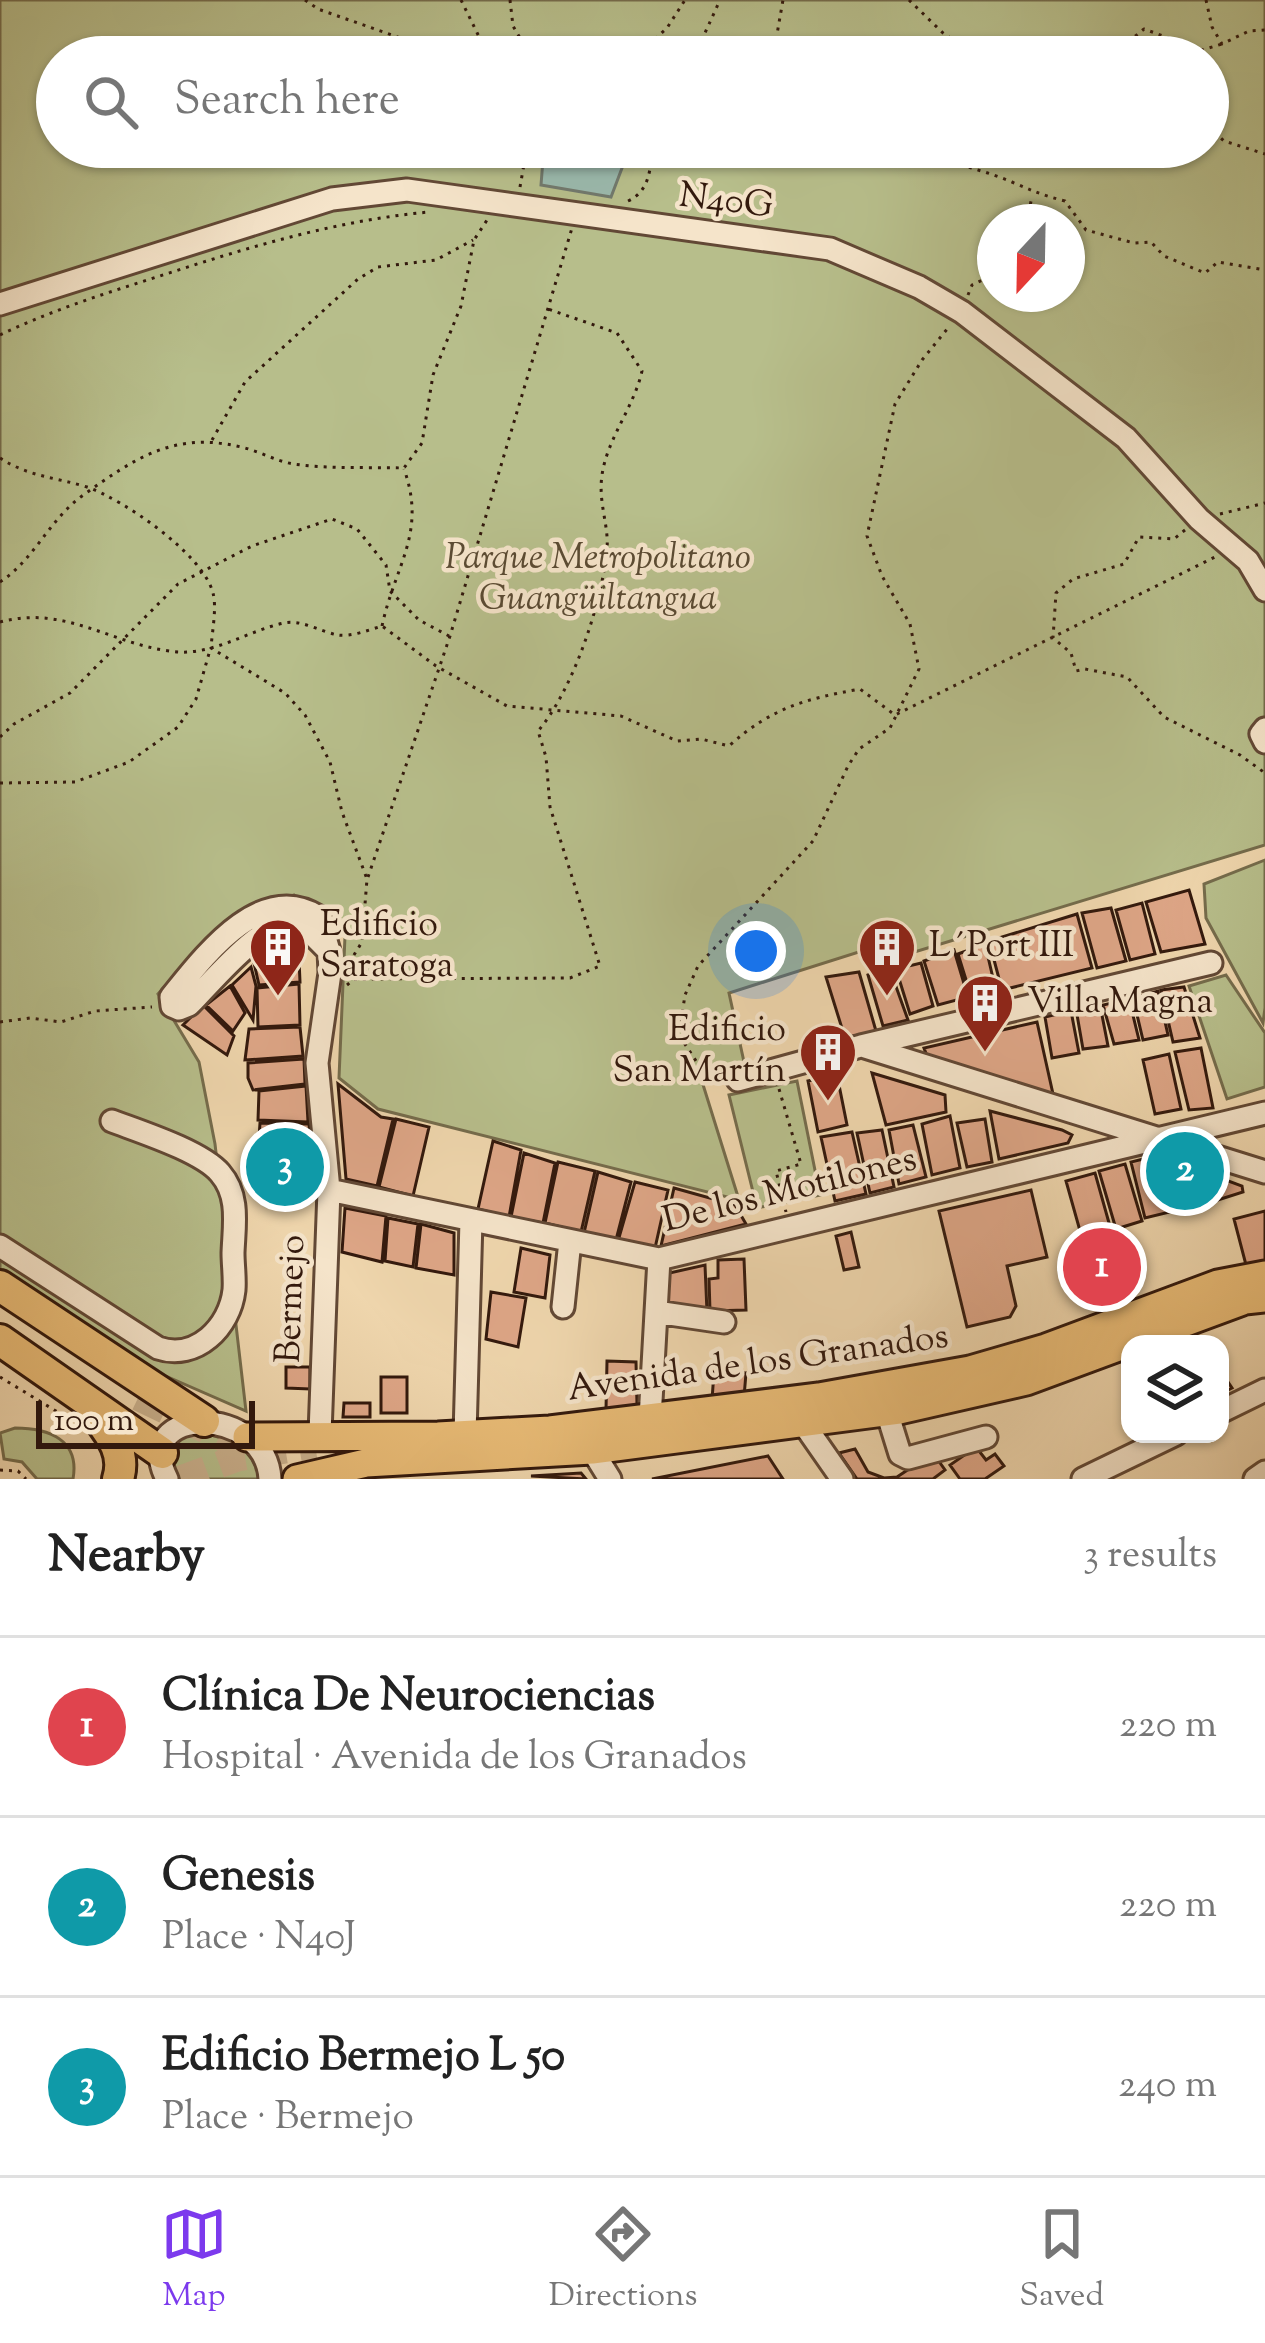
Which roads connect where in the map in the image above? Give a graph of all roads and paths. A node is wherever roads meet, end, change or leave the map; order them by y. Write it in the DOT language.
graph roads {
  1 [pos="305,0"];
  2 [pos="461,0"];
  3 [pos="510,0"];
  4 [pos="685,0"];
  5 [pos="721,0"];
  6 [pos="783,0"];
  7 [pos="909,0"];
  8 [pos="1206,0"];
  9 [pos="1265,30"];
  10 [pos="394,36"];
  11 [pos="479,36"];
  12 [pos="519,36"];
  13 [pos="658,36"];
  14 [pos="704,36"];
  15 [pos="777,36"];
  16 [pos="947,36"];
  17 [pos="1135,36"];
  18 [pos="1163,36"];
  19 [pos="1217,36"];
  20 [pos="1229,41"];
  21 [pos="1229,143"];
  22 [pos="1265,154"];
  23 [pos="519,168"];
  24 [pos="649,168"];
  25 [pos="955,168"];
  26 [pos="1032,194"];
  27 [pos="508,202"];
  28 [pos="1030,204"];
  29 [pos="430,212"];
  30 [pos="586,217"];
  31 [pos="474,240"];
  32 [pos="1265,270"];
  33 [pos="977,283"];
  34 [pos="0,304"];
  35 [pos="548,309"];
  36 [pos="962,312"];
  37 [pos="0,334"];
  38 [pos="212,440"];
  39 [pos="0,458"];
  40 [pos="404,468"];
  41 [pos="94,489"];
  42 [pos="1265,503"];
  43 [pos="1199,519"];
  44 [pos="1233,548"];
  45 [pos="200,570"];
  46 [pos="0,582"];
  47 [pos="1265,590"];
  48 [pos="389,591"];
  49 [pos="0,622"];
  50 [pos="382,626"];
  51 [pos="450,636"];
  52 [pos="1053,638"];
  53 [pos="125,642"];
  54 [pos="211,648"];
  55 [pos="436,666"];
  56 [pos="555,711"];
  57 [pos="895,715"];
  58 [pos="1265,729"];
  59 [pos="0,737"];
  60 [pos="1265,742"];
  61 [pos="1265,773"];
  62 [pos="0,783"];
  63 [pos="367,879"];
  64 [pos="329,951"];
  65 [pos="350,962"];
  66 [pos="1210,963"];
  67 [pos="326,1000"];
  68 [pos="159,1006"];
  69 [pos="0,1022"];
  70 [pos="861,1046"];
  71 [pos="738,1080"];
  72 [pos="779,1090"];
  73 [pos="1265,1113"];
  74 [pos="112,1121"];
  75 [pos="1150,1138"];
  76 [pos="1265,1172"];
  77 [pos="329,1190"];
  78 [pos="782,1196"];
  79 [pos="471,1220"];
  80 [pos="570,1241"];
  81 [pos="0,1246"];
  82 [pos="658,1259"];
  83 [pos="1265,1275"];
  84 [pos="0,1286"];
  85 [pos="1265,1298"];
  86 [pos="563,1307"];
  87 [pos="0,1309"];
  88 [pos="656,1312"];
  89 [pos="724,1322"];
  90 [pos="0,1340"];
  91 [pos="0,1377"];
  92 [pos="1265,1390"];
  93 [pos="80,1392"];
  94 [pos="139,1396"];
  95 [pos="1229,1408"];
  96 [pos="887,1412"];
  97 [pos="650,1419"];
  98 [pos="204,1421"];
  99 [pos="803,1423"];
  100 [pos="87,1430"];
  101 [pos="320,1434"];
  102 [pos="451,1435"];
  103 [pos="247,1437"];
  104 [pos="986,1437"];
  105 [pos="1158,1443"];
  106 [pos="592,1450"];
  107 [pos="355,1461"];
  108 [pos="159,1469"];
  109 [pos="0,1470"];
  110 [pos="1265,1472"];
  111 [pos="26,1479"];
  112 [pos="118,1479"];
  113 [pos="270,1479"];
  114 [pos="297,1479"];
  115 [pos="610,1479"];
  116 [pos="842,1479"];
  117 [pos="1084,1479"];
  118 [pos="1255,1479"];
  1 -- 10 [label="path"];
  2 -- 11 [label="path"];
  3 -- 12 [label="path"];
  4 -- 13 [label="path"];
  5 -- 14 [label="path"];
  6 -- 15 [label="path"];
  7 -- 16 [label="path"];
  8 -- 19 [label="path"];
  9 -- 20 [label="path"];
  17 -- 18 [label="path"];
  21 -- 22 [label="path"];
  23 -- 27 [label="path"];
  24 -- 30 [label="path"];
  25 -- 26 [label="path"];
  26 -- 28 [label="path"];
  26 -- 32 [label="path"];
  27 -- 30 [label="street, N40G"];
  27 -- 31 [label="path"];
  27 -- 34 [label="street, N40G"];
  29 -- 37 [label="path"];
  30 -- 35 [label="path"];
  30 -- 36 [label="street, N40G"];
  31 -- 38 [label="path"];
  31 -- 40 [label="path"];
  33 -- 36 [label="path"];
  35 -- 51 [label="path"];
  35 -- 56 [label="path"];
  36 -- 43 [label="street, N40G"];
  36 -- 57 [label="path"];
  38 -- 40 [label="path"];
  38 -- 41 [label="path"];
  39 -- 41 [label="path"];
  40 -- 48 [label="path"];
  41 -- 45 [label="path"];
  41 -- 46 [label="path"];
  42 -- 43 [label="path"];
  43 -- 44 [label="street, N40G"];
  43 -- 52 [label="path"];
  44 -- 47 [label="street, N40G"];
  44 -- 52 [label="path"];
  45 -- 48 [label="path"];
  45 -- 53 [label="path"];
  45 -- 54 [label="path"];
  48 -- 50 [label="path"];
  48 -- 51 [label="path"];
  49 -- 53 [label="path"];
  50 -- 54 [label="path"];
  50 -- 55 [label="path"];
  51 -- 55 [label="path"];
  52 -- 57 [label="path"];
  52 -- 61 [label="path"];
  53 -- 54 [label="path"];
  53 -- 59 [label="path"];
  54 -- 62 [label="path"];
  54 -- 63 [label="path"];
  55 -- 56 [label="path"];
  55 -- 63 [label="path"];
  56 -- 57 [label="path"];
  56 -- 67 [label="path"];
  57 -- 71 [label="path"];
  58 -- 60 [label="street"];
  63 -- 65 [label="path"];
  64 -- 64 [label="street"];
  64 -- 67 [label="street, Bermejo"];
  66 -- 70 [label="street"];
  67 -- 77 [label="street, Bermejo"];
  68 -- 69 [label="path"];
  70 -- 71 [label="street"];
  70 -- 75 [label="street"];
  72 -- 78 [label="path"];
  73 -- 75 [label="street, De los Motilones"];
  74 -- 81 [label="street"];
  75 -- 76 [label="street"];
  75 -- 82 [label="street, De los Motilones"];
  77 -- 79 [label="street, De los Motilones"];
  77 -- 101 [label="street, Bermejo"];
  79 -- 80 [label="street, De los Motilones"];
  79 -- 102 [label="street"];
  80 -- 82 [label="street, De los Motilones"];
  80 -- 86 [label="street"];
  82 -- 88 [label="street"];
  83 -- 97 [label="main road, Avenida de los Granados"];
  84 -- 98 [label="highway"];
  85 -- 96 [label="main road, Avenida de los Granados"];
  87 -- 94 [label="highway"];
  88 -- 89 [label="street"];
  88 -- 97 [label="street"];
  90 -- 93 [label="highway"];
  91 -- 100 [label="path"];
  92 -- 95 [label="street"];
  93 -- 108 [label="highway"];
  93 -- 112 [label="highway"];
  96 -- 99 [label="main road, Avenida de los Granados"];
  96 -- 104 [label="street"];
  97 -- 102 [label="main road, Avenida de los Granados"];
  98 -- 103 [label="street"];
  98 -- 108 [label="street"];
  99 -- 106 [label="main road, Avenida de los Granados"];
  99 -- 116 [label="street"];
  101 -- 102 [label="main road, Avenida de los Granados"];
  101 -- 103 [label="main road, Avenida de los Granados"];
  102 -- 107 [label="main road"];
  103 -- 113 [label="street"];
  105 -- 117 [label="street"];
  106 -- 107 [label="main road, Avenida de los Granados"];
  106 -- 115 [label="street"];
  107 -- 114 [label="main road, Avenida de los Granados"];
  109 -- 111 [label="path"];
  110 -- 118 [label="street"];
}
